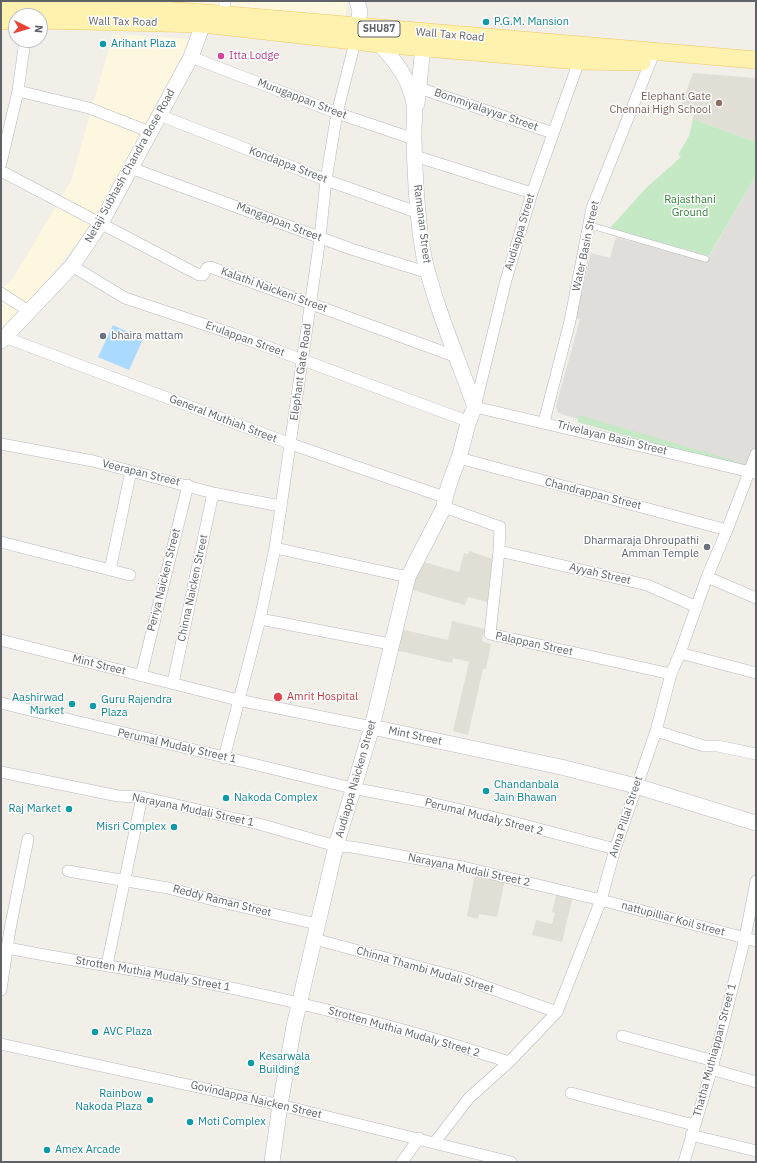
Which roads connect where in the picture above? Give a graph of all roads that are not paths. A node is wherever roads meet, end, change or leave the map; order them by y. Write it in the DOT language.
graph roads {
  1 [pos="1,6"];
  2 [pos="225,8"];
  3 [pos="359,16"];
  4 [pos="204,19"];
  5 [pos="48,20"];
  6 [pos="380,44"];
  7 [pos="422,47"];
  8 [pos="24,48"];
  9 [pos="191,57"];
  10 [pos="652,57"];
  11 [pos="756,60"];
  12 [pos="579,61"];
  13 [pos="756,71"];
  14 [pos="419,88"];
  15 [pos="18,91"];
  16 [pos="337,113"];
  17 [pos="159,115"];
  18 [pos="416,115"];
  19 [pos="150,132"];
  20 [pos="553,133"];
  21 [pos="414,139"];
  22 [pos="415,156"];
  23 [pos="1,163"];
  24 [pos="131,168"];
  25 [pos="1,171"];
  26 [pos="326,180"];
  27 [pos="532,193"];
  28 [pos="419,213"];
  29 [pos="101,223"];
  30 [pos="589,225"];
  31 [pos="320,238"];
  32 [pos="706,259"];
  33 [pos="72,266"];
  34 [pos="429,273"];
  35 [pos="1,293"];
  36 [pos="310,304"];
  37 [pos="30,312"];
  38 [pos="2,339"];
  39 [pos="457,357"];
  40 [pos="301,360"];
  41 [pos="475,406"];
  42 [pos="467,421"];
  43 [pos="544,422"];
  44 [pos="1,444"];
  45 [pos="290,444"];
  46 [pos="756,454"];
  47 [pos="459,458"];
  48 [pos="131,471"];
  49 [pos="753,472"];
  50 [pos="188,485"];
  51 [pos="213,493"];
  52 [pos="444,502"];
  53 [pos="280,506"];
  54 [pos="727,530"];
  55 [pos="2,544"];
  56 [pos="275,548"];
  57 [pos="499,551"];
  58 [pos="110,570"];
  59 [pos="130,575"];
  60 [pos="408,577"];
  61 [pos="707,577"];
  62 [pos="756,598"];
  63 [pos="697,607"];
  64 [pos="260,619"];
  65 [pos="1,640"];
  66 [pos="390,644"];
  67 [pos="680,653"];
  68 [pos="756,673"];
  69 [pos="671,674"];
  70 [pos="141,676"];
  71 [pos="173,683"];
  72 [pos="238,700"];
  73 [pos="1,703"];
  74 [pos="372,727"];
  75 [pos="656,731"];
  76 [pos="756,754"];
  77 [pos="224,758"];
  78 [pos="1,772"];
  79 [pos="636,786"];
  80 [pos="352,788"];
  81 [pos="142,797"];
  82 [pos="756,823"];
  83 [pos="28,839"];
  84 [pos="336,846"];
  85 [pos="615,849"];
  86 [pos="68,871"];
  87 [pos="126,881"];
  88 [pos="756,881"];
  89 [pos="601,900"];
  90 [pos="315,932"];
  91 [pos="745,938"];
  92 [pos="756,941"];
  93 [pos="8,948"];
  94 [pos="108,965"];
  95 [pos="1,990"];
  96 [pos="298,1003"];
  97 [pos="558,1012"];
  98 [pos="622,1036"];
  99 [pos="1,1044"];
  100 [pos="509,1062"];
  101 [pos="712,1065"];
  102 [pos="756,1082"];
  103 [pos="571,1093"];
  104 [pos="280,1105"];
  105 [pos="693,1130"];
  106 [pos="419,1138"];
  107 [pos="435,1142"];
  108 [pos="756,1151"];
  109 [pos="272,1162"];
  110 [pos="402,1162"];
  111 [pos="510,1162"];
  112 [pos="684,1162"];
  1 -- 4 [label="main road, Wall Tax Road / SHU87"];
  2 -- 3 [label="main road, Wall Tax Road / SHU87"];
  2 -- 4 [label="main road, Wall Tax Road / SHU87"];
  3 -- 4 [label="main road, Wall Tax Road / SHU87"];
  3 -- 6 [label="main road, Wall Tax Road / SHU87"];
  3 -- 10 [label="main road, Wall Tax Road / SHU87"];
  3 -- 16 [label="street, Elephant Gate Road"];
  4 -- 5 [label="main road, Wall Tax Road / SHU87"];
  4 -- 9 [label="street, Netaji Subhash Chandra Bose Road"];
  6 -- 7 [label="main road, Wall Tax Road / SHU87"];
  6 -- 18 [label="street, Ramanan Street"];
  7 -- 12 [label="main road, Wall Tax Road / SHU87"];
  7 -- 14 [label="street"];
  8 -- 15 [label="street"];
  9 -- 16 [label="street, Murugappan Street"];
  9 -- 17 [label="street, Netaji Subhash Chandra Bose Road"];
  10 -- 11 [label="main road, Wall Tax Road / SHU87"];
  10 -- 12 [label="main road, Wall Tax Road / SHU87"];
  10 -- 13 [label="main road, Wall Tax Road / SHU87"];
  10 -- 30 [label="street, Water Basin Street"];
  12 -- 20 [label="street, Audiappa Street"];
  14 -- 18 [label="street"];
  14 -- 20 [label="street, Bommiyalayyar Street"];
  15 -- 19 [label="street"];
  15 -- 23 [label="street"];
  16 -- 21 [label="street, Murugappan Street"];
  16 -- 26 [label="street, Elephant Gate Road"];
  17 -- 19 [label="street, Netaji Subhash Chandra Bose Road"];
  17 -- 26 [label="street, Kondappa Street"];
  18 -- 21 [label="street, Ramanan Street"];
  19 -- 24 [label="street, Netaji Subhash Chandra Bose Road"];
  20 -- 27 [label="street, Audiappa Street"];
  21 -- 22 [label="street, Ramanan Street"];
  22 -- 27 [label="street"];
  22 -- 28 [label="street, Ramanan Street"];
  24 -- 29 [label="street, Netaji Subhash Chandra Bose Road"];
  24 -- 31 [label="street, Mangappan Street"];
  25 -- 29 [label="street"];
  26 -- 28 [label="street, Kondappa Street"];
  26 -- 31 [label="street, Elephant Gate Road"];
  27 -- 41 [label="street, Audiappa Street"];
  28 -- 34 [label="street, Ramanan Street"];
  29 -- 33 [label="street, Netaji Subhash Chandra Bose Road"];
  29 -- 36 [label="street, Kalathi Naickeni Street"];
  30 -- 32 [label="lane"];
  30 -- 43 [label="street, Water Basin Street"];
  31 -- 34 [label="street, Mangappan Street"];
  31 -- 36 [label="street, Elephant Gate Road"];
  33 -- 37 [label="street, Netaji Subhash Chandra Bose Road"];
  33 -- 40 [label="street, Erulappan Street"];
  34 -- 39 [label="street, Ramanan Street"];
  35 -- 37 [label="street"];
  36 -- 39 [label="street, Kalathi Naickeni Street"];
  36 -- 40 [label="street, Elephant Gate Road"];
  37 -- 38 [label="street, Netaji Subhash Chandra Bose Road"];
  38 -- 45 [label="street, General Muthiah Street"];
  39 -- 41 [label="street, Ramanan Street"];
  40 -- 42 [label="street, Erulappan Street"];
  40 -- 45 [label="street, Elephant Gate Road"];
  41 -- 42 [label="street, Audiappa Naicken Street"];
  41 -- 43 [label="street, Trivelayan Basin Street"];
  42 -- 47 [label="street, Audiappa Naicken Street"];
  43 -- 49 [label="street, Trivelayan Basin Street"];
  44 -- 48 [label="street, Veerapan Street"];
  45 -- 52 [label="street, General Muthiah Street"];
  45 -- 53 [label="street, Elephant Gate Road"];
  46 -- 49 [label="street, Anna Pillai Street"];
  47 -- 52 [label="street, Audiappa Naicken Street"];
  47 -- 54 [label="street, Chandrappan Street"];
  48 -- 50 [label="street, Veerapan Street"];
  48 -- 58 [label="street"];
  49 -- 54 [label="street, Anna Pillai Street"];
  50 -- 51 [label="street, Veerapan Street"];
  50 -- 70 [label="street, Periya Naicken Street"];
  51 -- 53 [label="street, Veerapan Street"];
  51 -- 71 [label="street, Chinna Naicken Street"];
  52 -- 57 [label="street, Palappan Street"];
  52 -- 60 [label="street, Audiappa Naicken Street"];
  53 -- 56 [label="street, Elephant Gate Road"];
  54 -- 61 [label="street, Anna Pillai Street"];
  55 -- 58 [label="street"];
  56 -- 60 [label="street"];
  56 -- 64 [label="street, Elephant Gate Road"];
  57 -- 63 [label="street, Ayyah Street"];
  57 -- 69 [label="street, Palappan Street"];
  58 -- 59 [label="street"];
  60 -- 66 [label="street, Audiappa Naicken Street"];
  61 -- 62 [label="street"];
  61 -- 63 [label="street, Anna Pillai Street"];
  63 -- 67 [label="street, Anna Pillai Street"];
  64 -- 66 [label="street"];
  64 -- 72 [label="street, Elephant Gate Road"];
  65 -- 70 [label="street, Mint Street"];
  66 -- 74 [label="street, Audiappa Naicken Street"];
  67 -- 68 [label="street"];
  67 -- 69 [label="street, Anna Pillai Street"];
  69 -- 75 [label="street, Anna Pillai Street"];
  70 -- 71 [label="street, Mint Street"];
  71 -- 72 [label="street, Mint Street"];
  72 -- 74 [label="street, Mint Street"];
  72 -- 77 [label="street, Elephant Gate Road"];
  73 -- 77 [label="street, Perumal Mudaly Street 1"];
  74 -- 79 [label="street, Mint Street"];
  74 -- 80 [label="street, Audiappa Naicken Street"];
  75 -- 76 [label="street"];
  75 -- 79 [label="street, Anna Pillai Street"];
  77 -- 80 [label="street, Perumal Mudaly Street 1"];
  78 -- 81 [label="street, Narayana Mudali Street 1"];
  79 -- 82 [label="street, Mint Street"];
  79 -- 85 [label="street, Anna Pillai Street"];
  80 -- 84 [label="street, Audiappa Naicken Street"];
  80 -- 85 [label="street, Perumal Mudaly Street 2"];
  81 -- 84 [label="street, Narayana Mudali Street 1"];
  81 -- 87 [label="street"];
  83 -- 93 [label="street"];
  84 -- 89 [label="street, Narayana Mudali Street 2"];
  84 -- 90 [label="street, Audiappa Naicken Street"];
  85 -- 89 [label="street, Anna Pillai Street"];
  86 -- 87 [label="street, Reddy Raman Street"];
  87 -- 90 [label="street, Reddy Raman Street"];
  87 -- 94 [label="street"];
  88 -- 91 [label="street, Thatha Muthiappan Street 1"];
  89 -- 91 [label="street, nattupilliar Koil street"];
  89 -- 97 [label="street, Anna Pillai Street"];
  90 -- 96 [label="street, Audiappa Naicken Street"];
  90 -- 97 [label="street, Chinna Thambi Mudali Street"];
  91 -- 92 [label="street, nattupilliar Koil street"];
  91 -- 101 [label="street, Thatha Muthiappan Street 1"];
  93 -- 94 [label="street, Strotten Muthia Mudaly Street 1"];
  93 -- 95 [label="street"];
  94 -- 96 [label="street, Strotten Muthia Mudaly Street 1"];
  96 -- 100 [label="street, Strotten Muthia Mudaly Street 2"];
  96 -- 104 [label="street, Audiappa Naicken Street"];
  97 -- 100 [label="street, Anna Pillai Street"];
  98 -- 101 [label="street"];
  99 -- 104 [label="street, Govindappa Naicken Street"];
  100 -- 107 [label="street, Anna Pillai Street"];
  101 -- 102 [label="street"];
  101 -- 105 [label="street, Thatha Muthiappan Street 1"];
  103 -- 105 [label="street"];
  104 -- 106 [label="street, Govindappa Naicken Street"];
  104 -- 109 [label="street, Audiappa Naicken Street"];
  105 -- 108 [label="street"];
  105 -- 112 [label="street, Thatha Muthiappan Street 1"];
  106 -- 107 [label="street, Govindappa Naicken Street"];
  106 -- 110 [label="street"];
  107 -- 111 [label="street, Govindappa Naicken Street"];
}
